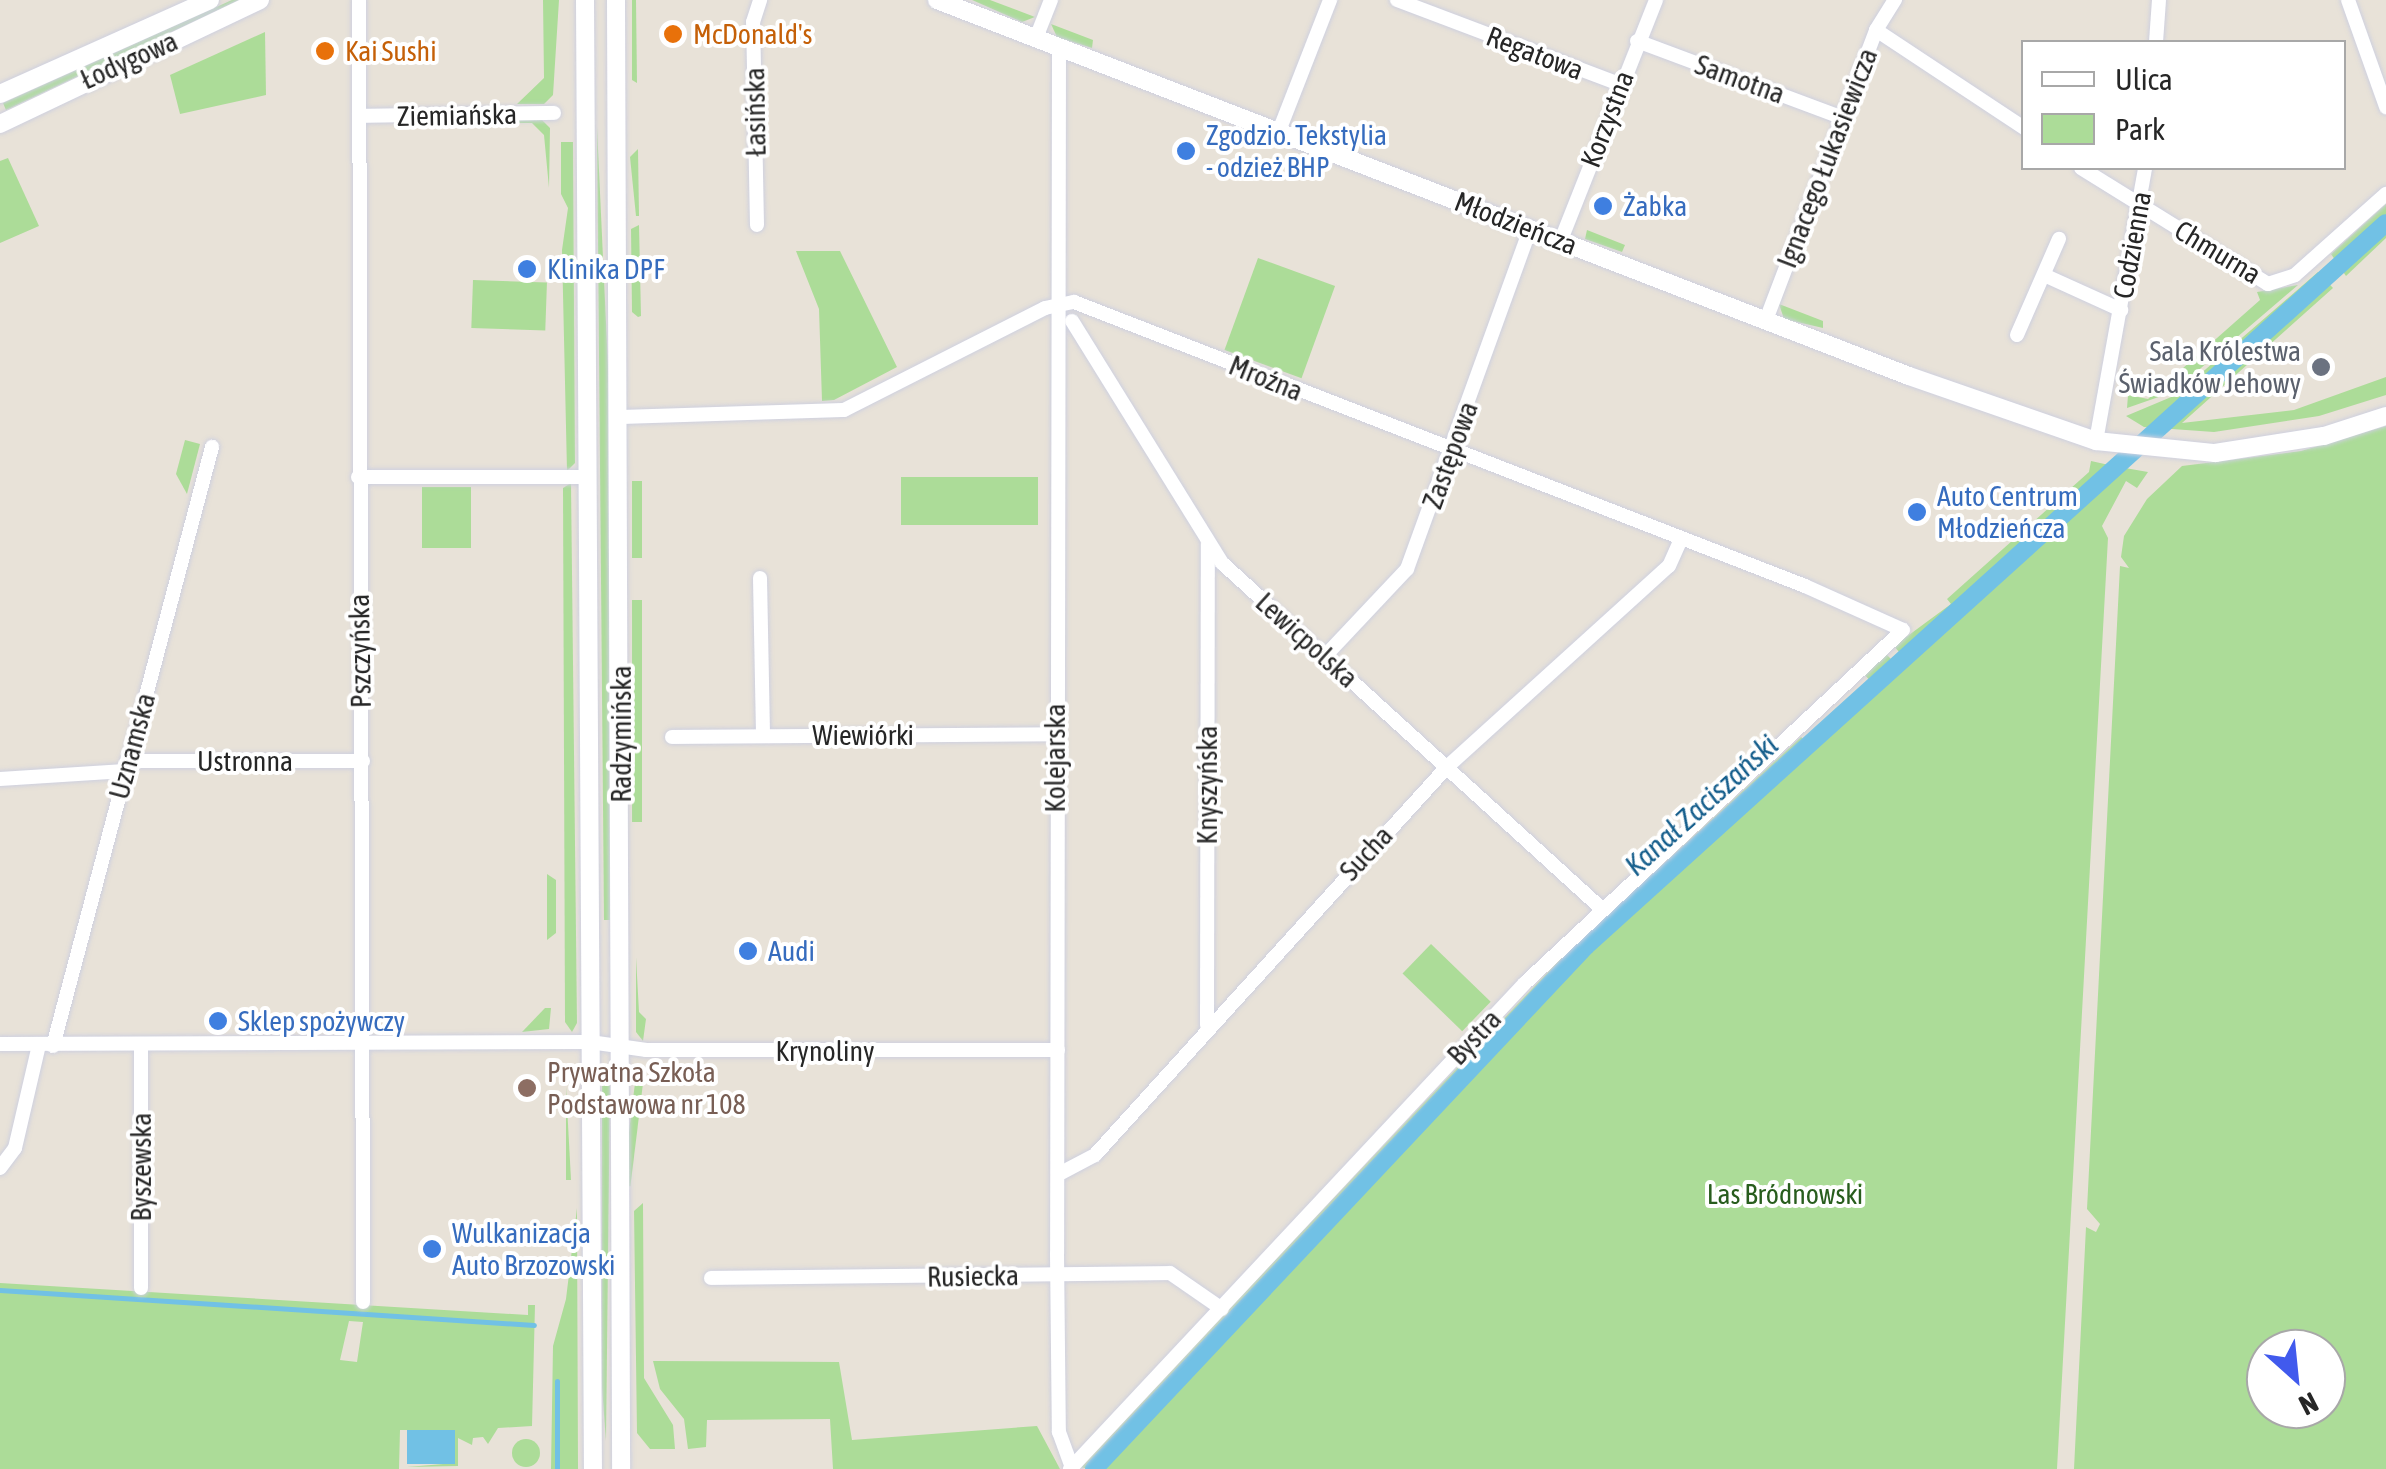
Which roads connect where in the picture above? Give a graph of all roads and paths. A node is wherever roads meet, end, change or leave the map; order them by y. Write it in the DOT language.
graph roads {
  1 [pos="260,0"];
  2 [pos="358,0"];
  3 [pos="585,0"];
  4 [pos="616,0"];
  5 [pos="760,0"];
  6 [pos="937,0"];
  7 [pos="1051,0"];
  8 [pos="1330,0"];
  9 [pos="1396,0"];
  10 [pos="1656,0"];
  11 [pos="1895,0"];
  12 [pos="2159,0"];
  13 [pos="2348,0"];
  14 [pos="198,2"];
  15 [pos="1876,30"];
  16 [pos="1036,38"];
  17 [pos="2156,40"];
  18 [pos="1637,41"];
  19 [pos="1059,47"];
  20 [pos="1619,84"];
  21 [pos="0,94"];
  22 [pos="2386,108"];
  23 [pos="554,113"];
  24 [pos="359,116"];
  25 [pos="1843,118"];
  26 [pos="0,124"];
  27 [pos="2021,126"];
  28 [pos="1280,131"];
  29 [pos="2085,170"];
  30 [pos="2145,170"];
  31 [pos="2386,194"];
  32 [pos="2140,207"];
  33 [pos="757,225"];
  34 [pos="1530,228"];
  35 [pos="2059,239"];
  36 [pos="1561,240"];
  37 [pos="2044,275"];
  38 [pos="1055,303"];
  39 [pos="2120,310"];
  40 [pos="1766,320"];
  41 [pos="1072,322"];
  42 [pos="2017,335"];
  43 [pos="2386,416"];
  44 [pos="620,417"];
  45 [pos="2096,441"];
  46 [pos="212,447"];
  47 [pos="1452,451"];
  48 [pos="358,477"];
  49 [pos="589,477"];
  50 [pos="1681,538"];
  51 [pos="1208,544"];
  52 [pos="760,578"];
  53 [pos="1903,630"];
  54 [pos="1326,655"];
  55 [pos="1054,734"];
  56 [pos="763,735"];
  57 [pos="672,737"];
  58 [pos="362,762"];
  59 [pos="126,766"];
  60 [pos="1447,767"];
  61 [pos="0,779"];
  62 [pos="1602,910"];
  63 [pos="1207,1025"];
  64 [pos="590,1042"];
  65 [pos="0,1044"];
  66 [pos="365,1044"];
  67 [pos="46,1046"];
  68 [pos="141,1046"];
  69 [pos="621,1049"];
  70 [pos="1058,1050"];
  71 [pos="0,1168"];
  72 [pos="1059,1174"];
  73 [pos="1058,1275"];
  74 [pos="711,1278"];
  75 [pos="141,1288"];
  76 [pos="363,1302"];
  77 [pos="1222,1308"];
  78 [pos="1071,1468"];
  79 [pos="593,1469"];
  80 [pos="621,1469"];
  1 -- 26 [label="main road, Łodygowa"];
  2 -- 24 [label="street, Pszczyńska"];
  3 -- 49 [label="main road, Radzymińska"];
  4 -- 44 [label="main road, Radzymińska"];
  5 -- 33 [label="street, Łasińska"];
  6 -- 16 [label="main road, Młodzieńcza"];
  7 -- 16 [label="street"];
  8 -- 28 [label="street"];
  9 -- 20 [label="street, Regatowa"];
  10 -- 18 [label="street, Korzystna"];
  11 -- 15 [label="street, Ignacego Łukasiewicza"];
  12 -- 17 [label="street"];
  13 -- 22 [label="street"];
  14 -- 21 [label="main road, Łodygowa"];
  15 -- 25 [label="street, Ignacego Łukasiewicza"];
  15 -- 27 [label="street"];
  16 -- 19 [label="main road, Młodzieńcza"];
  18 -- 20 [label="street, Korzystna"];
  18 -- 25 [label="street, Samotna"];
  19 -- 28 [label="main road, Młodzieńcza"];
  19 -- 38 [label="street, Kolejarska"];
  20 -- 36 [label="street, Korzystna"];
  23 -- 24 [label="street, Ziemiańska"];
  24 -- 48 [label="street, Pszczyńska"];
  25 -- 40 [label="street, Ignacego Łukasiewicza"];
  28 -- 34 [label="main road, Młodzieńcza"];
  29 -- 32 [label="street, Chmurna"];
  30 -- 32 [label="street, Codzienna"];
  31 -- 32 [label="street, Chmurna"];
  32 -- 39 [label="street, Codzienna"];
  34 -- 36 [label="main road, Młodzieńcza"];
  34 -- 47 [label="street, Zastępowa"];
  35 -- 37 [label="street"];
  36 -- 40 [label="main road, Młodzieńcza"];
  37 -- 39 [label="street"];
  37 -- 42 [label="street"];
  38 -- 44 [label="street"];
  38 -- 47 [label="street, Mroźna"];
  38 -- 55 [label="street, Kolejarska"];
  39 -- 45 [label="street, Codzienna"];
  40 -- 45 [label="main road, Młodzieńcza"];
  41 -- 51 [label="street, Lewicpolska"];
  43 -- 45 [label="main road, Młodzieńcza"];
  44 -- 69 [label="main road, Radzymińska"];
  46 -- 59 [label="street, Uznamska"];
  47 -- 50 [label="street, Mroźna"];
  47 -- 54 [label="street, Zastępowa"];
  48 -- 49 [label="street"];
  48 -- 58 [label="street, Pszczyńska"];
  49 -- 64 [label="main road, Radzymińska"];
  50 -- 53 [label="street, Mroźna"];
  50 -- 60 [label="street, Sucha"];
  51 -- 54 [label="street, Lewicpolska"];
  51 -- 63 [label="street, Knyszyńska"];
  52 -- 56 [label="street"];
  53 -- 62 [label="street, Bystra"];
  54 -- 60 [label="street, Lewicpolska"];
  55 -- 56 [label="street, Wiewiórki"];
  55 -- 70 [label="street, Kolejarska"];
  56 -- 57 [label="street, Wiewiórki"];
  58 -- 59 [label="street, Ustronna"];
  58 -- 66 [label="street, Pszczyńska"];
  59 -- 61 [label="street, Ustronna"];
  59 -- 67 [label="street, Uznamska"];
  60 -- 62 [label="street, Lewicpolska"];
  60 -- 63 [label="street, Sucha"];
  62 -- 77 [label="street, Bystra"];
  63 -- 72 [label="street, Sucha"];
  64 -- 66 [label="street, Krynoliny"];
  64 -- 69 [label="street, Krynoliny"];
  64 -- 79 [label="main road, Radzymińska"];
  65 -- 67 [label="street, Krynoliny"];
  66 -- 68 [label="street, Krynoliny"];
  66 -- 76 [label="street, Pszczyńska"];
  67 -- 68 [label="street, Krynoliny"];
  67 -- 71 [label="street, Uznamska"];
  68 -- 75 [label="street, Byszewska"];
  69 -- 70 [label="street, Krynoliny"];
  69 -- 80 [label="main road, Radzymińska"];
  70 -- 72 [label="street, Kolejarska"];
  72 -- 73 [label="street, Kolejarska"];
  73 -- 74 [label="street, Rusiecka"];
  73 -- 77 [label="street, Rusiecka"];
  73 -- 78 [label="street, Kolejarska"];
  77 -- 78 [label="street, Bystra"];
}
